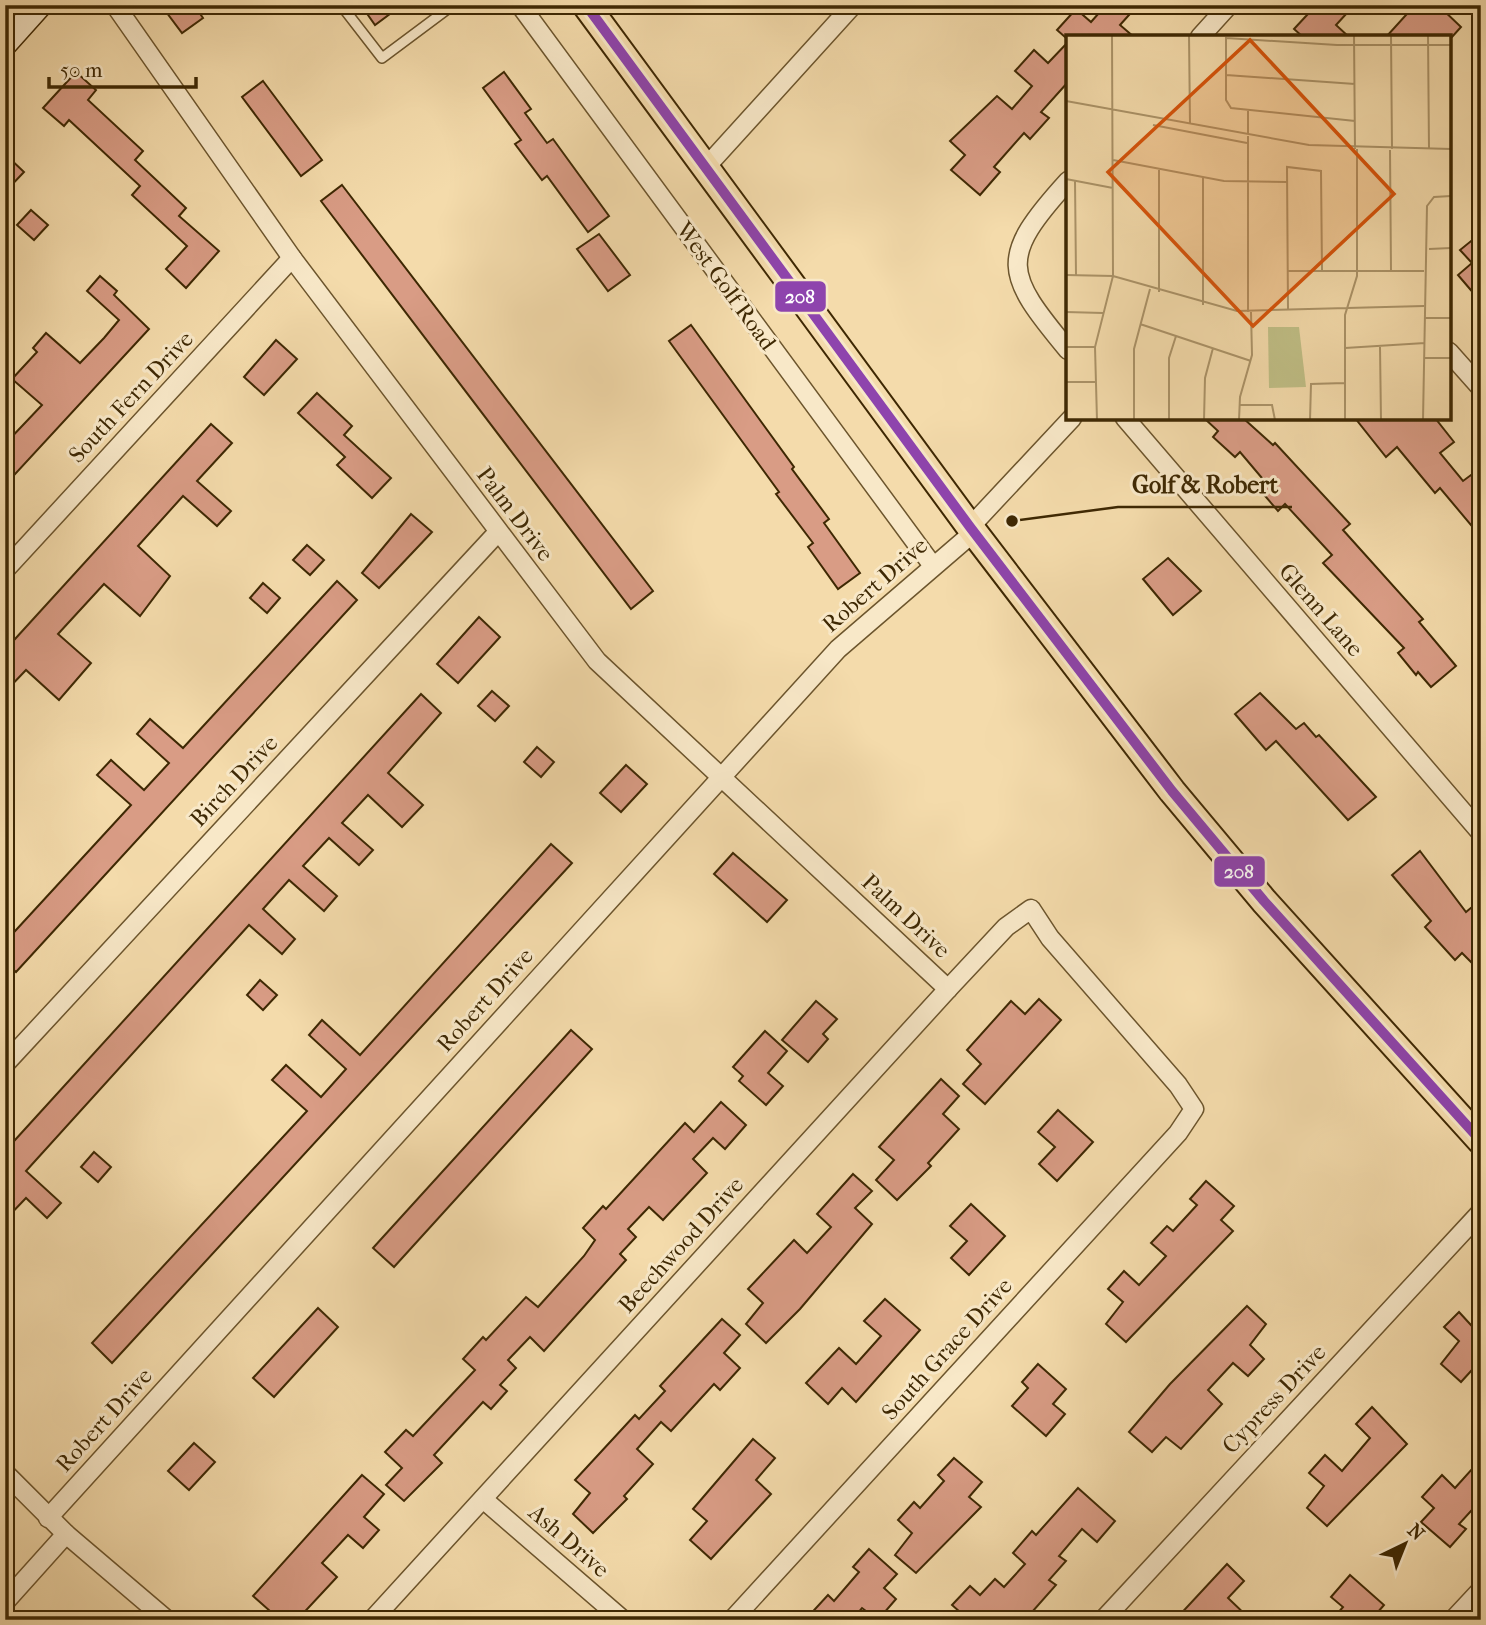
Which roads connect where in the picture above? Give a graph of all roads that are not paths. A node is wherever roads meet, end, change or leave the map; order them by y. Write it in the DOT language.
graph roads {
  1 [pos="40,5"];
  2 [pos="115,5"];
  3 [pos="341,5"];
  4 [pos="453,5"];
  5 [pos="520,5"];
  6 [pos="586,5"];
  7 [pos="853,5"];
  8 [pos="1228,5"];
  9 [pos="1202,35"];
  10 [pos="5,44"];
  11 [pos="706,167"];
  12 [pos="1066,183"];
  13 [pos="292,258"];
  14 [pos="1066,348"];
  15 [pos="1451,354"];
  16 [pos="1481,388"];
  17 [pos="1070,420"];
  18 [pos="1127,420"];
  19 [pos="972,529"];
  20 [pos="498,532"];
  21 [pos="933,566"];
  22 [pos="5,570"];
  23 [pos="721,778"];
  24 [pos="1481,833"];
  25 [pos="948,989"];
  26 [pos="5,1064"];
  27 [pos="1194,1109"];
  28 [pos="1481,1141"];
  29 [pos="1481,1212"];
  30 [pos="5,1473"];
  31 [pos="483,1499"];
  32 [pos="48,1518"];
  33 [pos="66,1534"];
  34 [pos="1481,1590"];
  35 [pos="5,1602"];
  36 [pos="167,1620"];
  37 [pos="372,1620"];
  38 [pos="623,1620"];
  39 [pos="732,1620"];
  40 [pos="1103,1620"];
  41 [pos="1453,1620"];
  1 -- 10 [label="main road"];
  2 -- 13 [label="street, Palm Drive"];
  3 -- 4 [label="lane"];
  5 -- 21 [label="street, West Golf Road"];
  6 -- 11 [label="main road"];
  7 -- 11 [label="street"];
  8 -- 9 [label="street"];
  11 -- 19 [label="main road"];
  12 -- 14 [label="street"];
  13 -- 20 [label="street, Palm Drive"];
  13 -- 22 [label="street, South Fern Drive"];
  15 -- 16 [label="street"];
  17 -- 19 [label="street, Robert Drive"];
  18 -- 24 [label="street, Glenn Lane"];
  19 -- 21 [label="street, Robert Drive"];
  19 -- 28 [label="main road"];
  20 -- 23 [label="street, Palm Drive"];
  20 -- 26 [label="street, Birch Drive"];
  21 -- 23 [label="street, Robert Drive"];
  23 -- 25 [label="street, Palm Drive"];
  23 -- 32 [label="street, Robert Drive"];
  25 -- 27 [label="street, Beechwood Drive"];
  25 -- 31 [label="street, Beechwood Drive"];
  27 -- 39 [label="street, South Grace Drive"];
  29 -- 40 [label="street, Cypress Drive"];
  30 -- 32 [label="street"];
  31 -- 37 [label="street, Beechwood Drive"];
  31 -- 38 [label="street, Ash Drive"];
  32 -- 33 [label="street"];
  33 -- 35 [label="street"];
  33 -- 36 [label="street"];
  34 -- 41 [label="street"];
}
